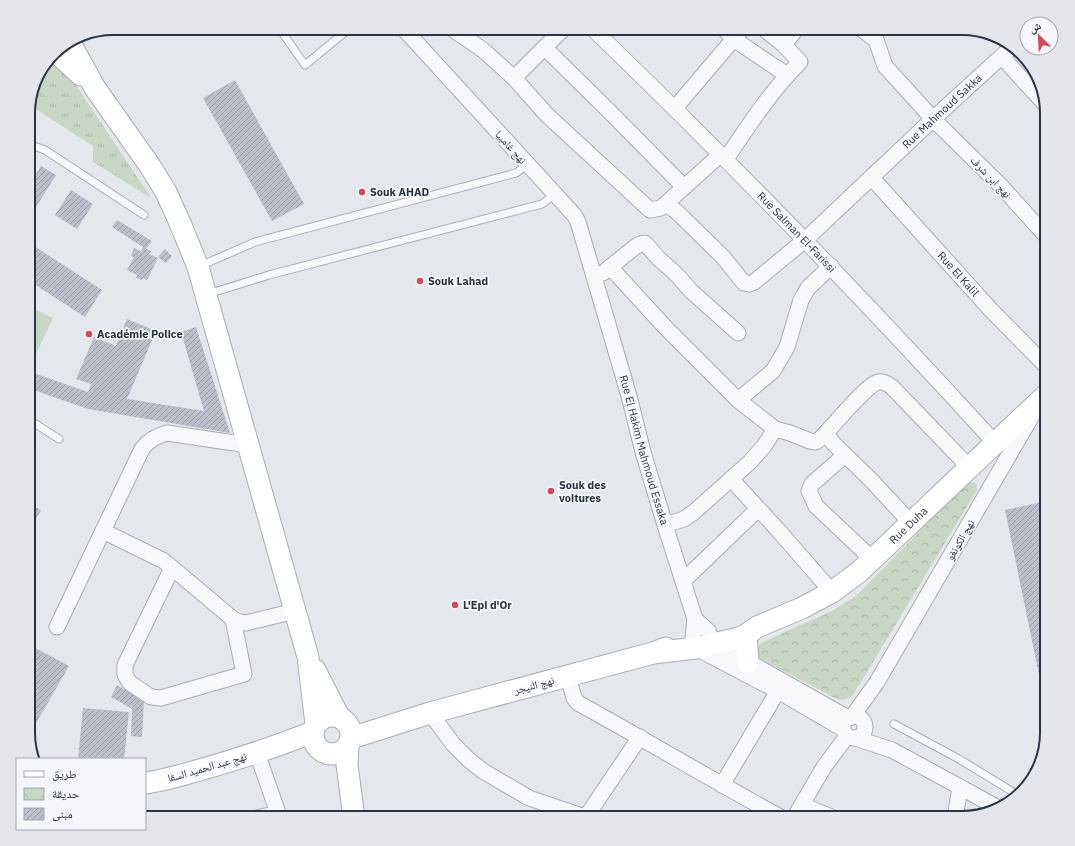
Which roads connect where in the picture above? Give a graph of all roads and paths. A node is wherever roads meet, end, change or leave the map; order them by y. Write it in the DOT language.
graph roads {
  1 [pos="284,35"];
  2 [pos="341,35"];
  3 [pos="410,35"];
  4 [pos="461,35"];
  5 [pos="557,35"];
  6 [pos="599,35"];
  7 [pos="738,35"];
  8 [pos="740,35"];
  9 [pos="772,35"];
  10 [pos="792,35"];
  11 [pos="869,35"];
  12 [pos="784,45"];
  13 [pos="72,46"];
  14 [pos="545,48"];
  15 [pos="1009,50"];
  16 [pos="60,55"];
  17 [pos="1002,57"];
  18 [pos="786,75"];
  19 [pos="514,78"];
  20 [pos="95,88"];
  21 [pos="1038,96"];
  22 [pos="675,108"];
  23 [pos="933,119"];
  24 [pos="35,146"];
  25 [pos="724,156"];
  26 [pos="527,165"];
  27 [pos="872,178"];
  28 [pos="684,187"];
  29 [pos="555,194"];
  30 [pos="666,204"];
  31 [pos="144,215"];
  32 [pos="1040,228"];
  33 [pos="805,240"];
  34 [pos="831,266"];
  35 [pos="198,267"];
  36 [pos="610,267"];
  37 [pos="595,280"];
  38 [pos="206,295"];
  39 [pos="738,333"];
  40 [pos="1040,360"];
  41 [pos="738,400"];
  42 [pos="1040,401"];
  43 [pos="1040,405"];
  44 [pos="35,424"];
  45 [pos="775,429"];
  46 [pos="826,433"];
  47 [pos="59,439"];
  48 [pos="995,443"];
  49 [pos="248,445"];
  50 [pos="845,455"];
  51 [pos="969,467"];
  52 [pos="731,479"];
  53 [pos="758,509"];
  54 [pos="910,522"];
  55 [pos="665,525"];
  56 [pos="103,531"];
  57 [pos="872,560"];
  58 [pos="172,568"];
  59 [pos="682,581"];
  60 [pos="832,592"];
  61 [pos="295,611"];
  62 [pos="233,619"];
  63 [pos="57,627"];
  64 [pos="751,631"];
  65 [pos="701,636"];
  66 [pos="308,657"];
  67 [pos="748,662"];
  68 [pos="568,676"];
  69 [pos="781,686"];
  70 [pos="423,715"];
  71 [pos="894,724"];
  72 [pos="853,726"];
  73 [pos="346,731"];
  74 [pos="640,737"];
  75 [pos="318,739"];
  76 [pos="263,751"];
  77 [pos="146,783"];
  78 [pos="722,785"];
  79 [pos="960,786"];
  80 [pos="1013,792"];
  81 [pos="802,804"];
  82 [pos="993,805"];
  83 [pos="282,811"];
  84 [pos="351,811"];
  85 [pos="353,811"];
  86 [pos="567,811"];
  87 [pos="592,811"];
  88 [pos="769,811"];
  89 [pos="798,811"];
  90 [pos="818,811"];
  91 [pos="956,811"];
  1 -- 2 [label="lane"];
  3 -- 26 [label="street, نهج غامبيا"];
  4 -- 19 [label="street"];
  5 -- 14 [label="street"];
  6 -- 22 [label="street, Rue Salman El-Farissi"];
  7 -- 22 [label="street"];
  8 -- 18 [label="street"];
  9 -- 12 [label="street"];
  10 -- 12 [label="street"];
  11 -- 23 [label="street, نهج ابن شرف"];
  12 -- 18 [label="street"];
  13 -- 20 [label="main road"];
  14 -- 19 [label="street"];
  14 -- 28 [label="street"];
  15 -- 17 [label="street, Rue Mahmoud Sakka"];
  16 -- 20 [label="main road"];
  17 -- 21 [label="street"];
  17 -- 23 [label="street, Rue Mahmoud Sakka"];
  18 -- 25 [label="street"];
  19 -- 30 [label="street"];
  20 -- 35 [label="main road"];
  22 -- 25 [label="street, Rue Salman El-Farissi"];
  23 -- 27 [label="street, Rue Mahmoud Sakka"];
  23 -- 32 [label="street, نهج ابن شرف"];
  24 -- 31 [label="lane"];
  25 -- 28 [label="street"];
  25 -- 33 [label="street, Rue Salman El-Farissi"];
  26 -- 29 [label="street, نهج غامبيا"];
  26 -- 35 [label="lane"];
  27 -- 33 [label="street, Rue Mahmoud Sakka"];
  27 -- 40 [label="street, Rue El Kalil"];
  28 -- 30 [label="street"];
  29 -- 37 [label="street, نهج غامبيا"];
  29 -- 38 [label="lane"];
  30 -- 33 [label="street, Rue Mahmoud Sakka"];
  33 -- 34 [label="street, Rue Salman El-Farissi"];
  34 -- 41 [label="street"];
  34 -- 48 [label="street, Rue Salman El-Farissi"];
  35 -- 38 [label="main road"];
  36 -- 37 [label="street"];
  36 -- 39 [label="street"];
  36 -- 41 [label="street"];
  37 -- 55 [label="street, Rue El Hakim Mahmoud Essaka"];
  38 -- 49 [label="main road"];
  41 -- 45 [label="street"];
  42 -- 48 [label="main road, Rue Duha"];
  43 -- 72 [label="street, نهج الكونغو"];
  44 -- 47 [label="lane"];
  45 -- 46 [label="street"];
  45 -- 52 [label="street"];
  46 -- 50 [label="street"];
  46 -- 51 [label="street"];
  48 -- 51 [label="main road, Rue Duha"];
  49 -- 56 [label="street"];
  49 -- 61 [label="main road"];
  50 -- 54 [label="street"];
  50 -- 57 [label="street"];
  51 -- 54 [label="main road, Rue Duha"];
  52 -- 53 [label="street"];
  52 -- 55 [label="street"];
  53 -- 59 [label="street"];
  53 -- 60 [label="street"];
  54 -- 57 [label="main road, Rue Duha"];
  55 -- 59 [label="street, Rue El Hakim Mahmoud Essaka"];
  56 -- 58 [label="street"];
  56 -- 63 [label="street"];
  57 -- 60 [label="main road, Rue Duha"];
  58 -- 62 [label="street"];
  58 -- 62 [label="street"];
  59 -- 65 [label="street, Rue El Hakim Mahmoud Essaka"];
  60 -- 64 [label="main road, Rue Duha"];
  61 -- 62 [label="street"];
  61 -- 66 [label="main road"];
  64 -- 65 [label="main road, Rue Duha"];
  64 -- 67 [label="main road"];
  65 -- 67 [label="street"];
  65 -- 68 [label="main road, نهج النيجر"];
  65 -- 69 [label="street"];
  66 -- 73 [label="main road"];
  66 -- 75 [label="main road"];
  67 -- 69 [label="street"];
  68 -- 70 [label="main road, نهج النيجر"];
  68 -- 74 [label="street"];
  69 -- 72 [label="street"];
  69 -- 78 [label="street"];
  70 -- 73 [label="main road, نهج النيجر"];
  70 -- 86 [label="street"];
  71 -- 80 [label="lane"];
  72 -- 79 [label="street"];
  72 -- 81 [label="street, نهج الكونغو"];
  73 -- 75 [label="main road"];
  73 -- 75 [label="main road"];
  73 -- 85 [label="main road"];
  74 -- 78 [label="street"];
  74 -- 87 [label="street"];
  75 -- 76 [label="main road, نهج عبد الحميد السقا"];
  75 -- 84 [label="main road"];
  76 -- 77 [label="main road, نهج عبد الحميد السقا"];
  76 -- 83 [label="street"];
  78 -- 88 [label="street"];
  79 -- 82 [label="street"];
  79 -- 91 [label="street"];
  81 -- 89 [label="street, نهج الكونغو"];
  81 -- 90 [label="street"];
}
